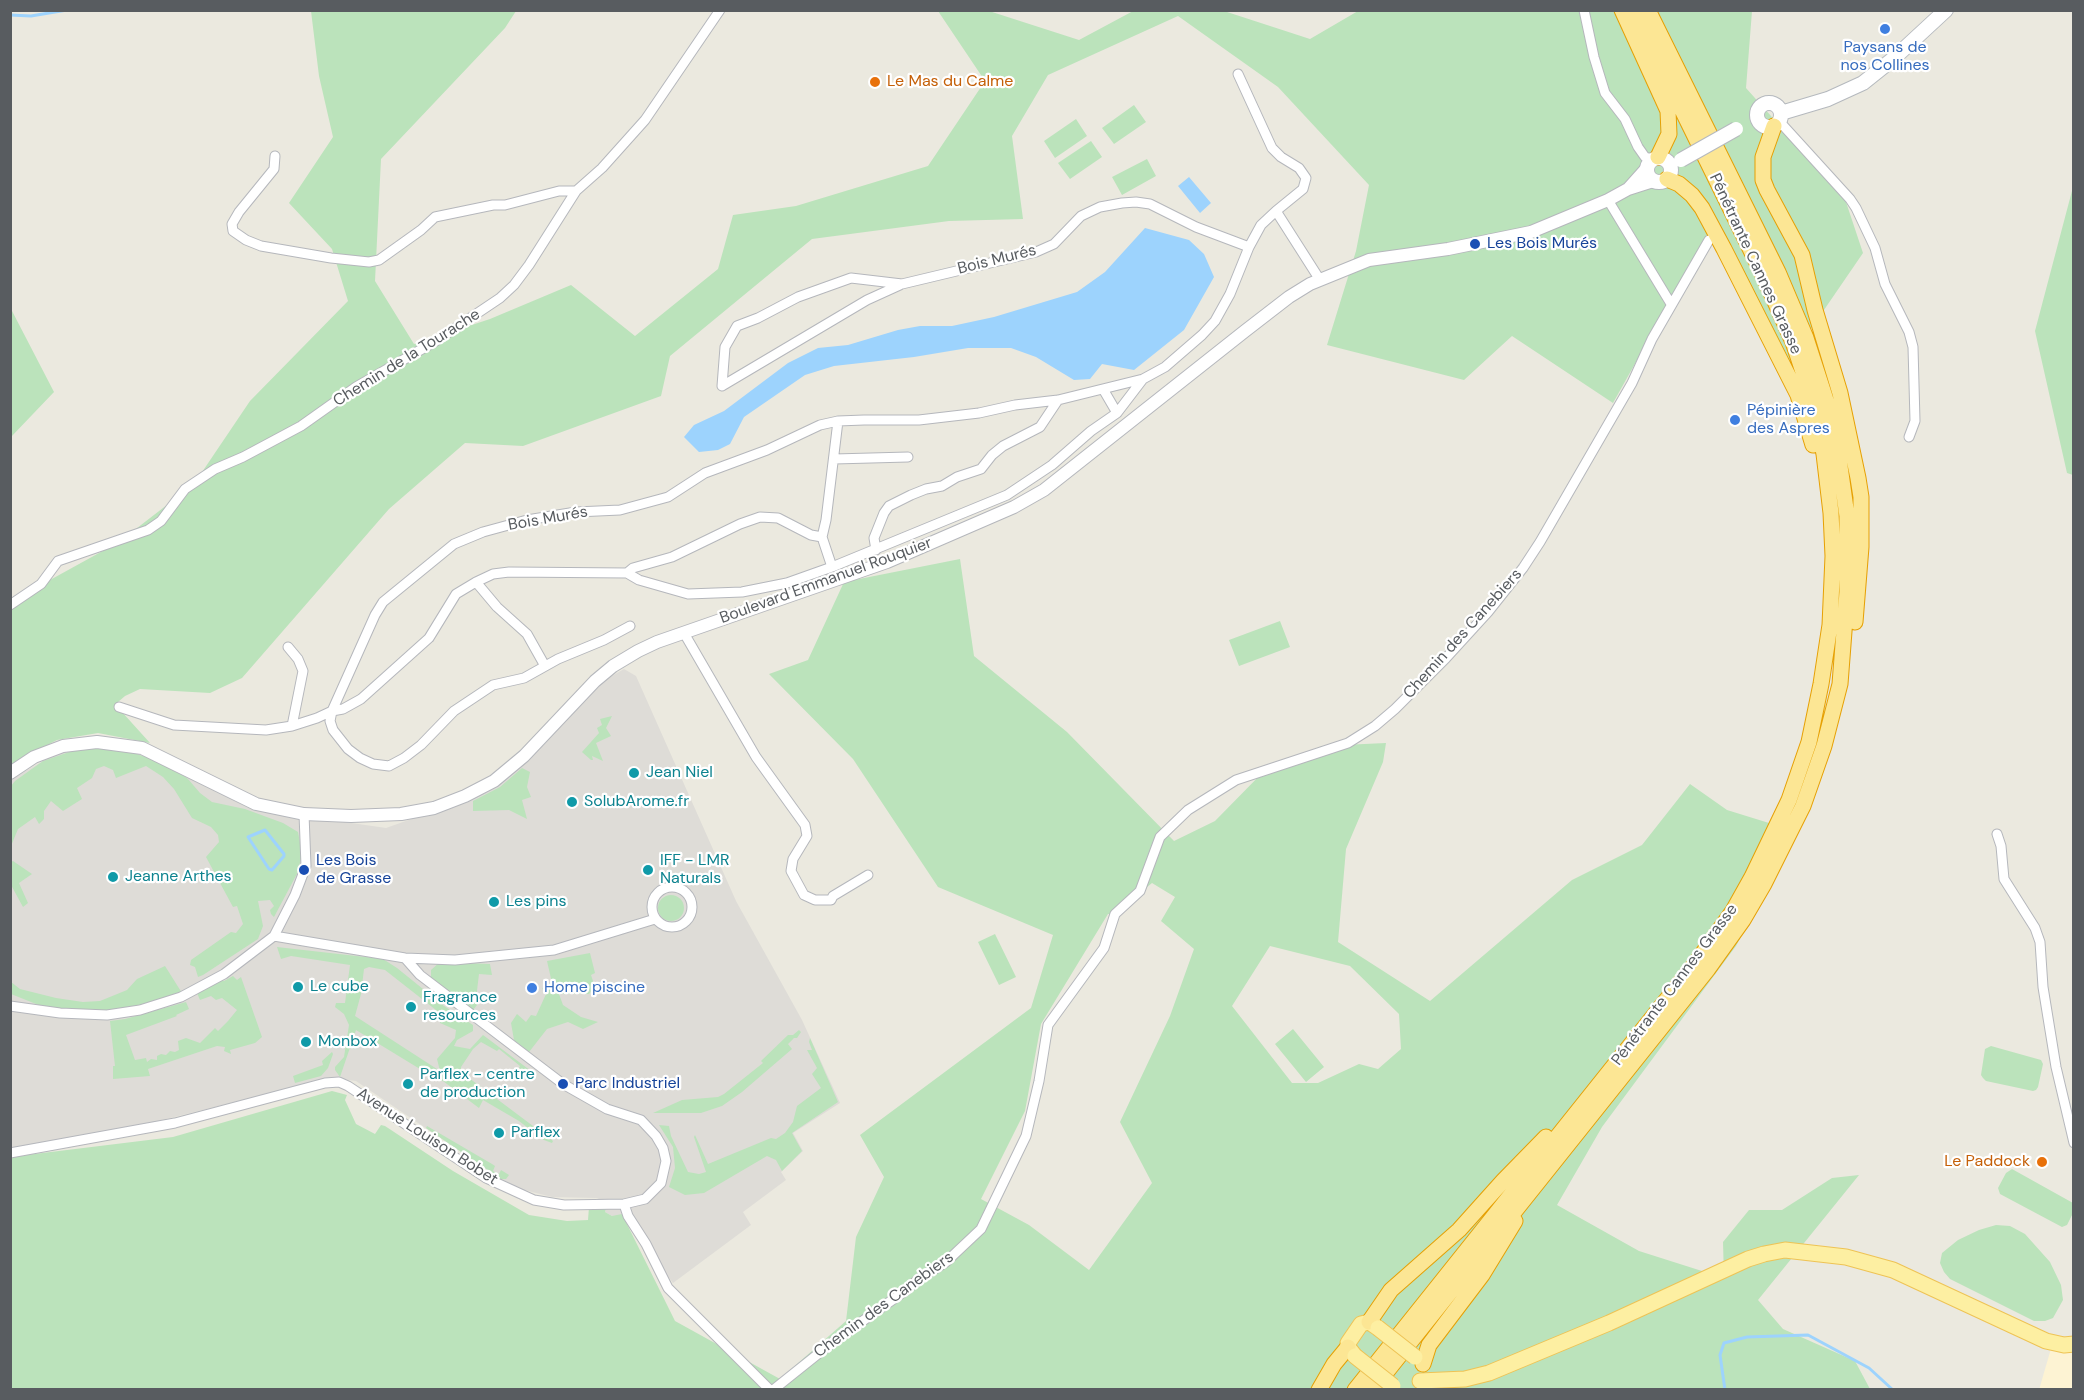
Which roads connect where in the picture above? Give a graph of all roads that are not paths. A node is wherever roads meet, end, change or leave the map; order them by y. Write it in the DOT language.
graph roads {
  1 [pos="720,10"];
  2 [pos="1584,10"];
  3 [pos="1623,10"];
  4 [pos="1633,10"];
  5 [pos="1648,10"];
  6 [pos="1946,10"];
  7 [pos="1238,74"];
  8 [pos="1758,119"];
  9 [pos="1778,120"];
  10 [pos="275,156"];
  11 [pos="1661,167"];
  12 [pos="576,190"];
  13 [pos="1608,200"];
  14 [pos="1276,211"];
  15 [pos="1709,240"];
  16 [pos="1249,247"];
  17 [pos="1320,280"];
  18 [pos="902,284"];
  19 [pos="1671,304"];
  20 [pos="1143,379"];
  21 [pos="1103,389"];
  22 [pos="1058,400"];
  23 [pos="1117,412"];
  24 [pos="838,422"];
  25 [pos="1909,437"];
  26 [pos="908,456"];
  27 [pos="834,459"];
  28 [pos="1832,513"];
  29 [pos="822,537"];
  30 [pos="876,550"];
  31 [pos="832,567"];
  32 [pos="627,573"];
  33 [pos="476,582"];
  34 [pos="10,605"];
  35 [pos="630,626"];
  36 [pos="684,633"];
  37 [pos="288,647"];
  38 [pos="545,666"];
  39 [pos="1840,684"];
  40 [pos="119,707"];
  41 [pos="333,711"];
  42 [pos="292,726"];
  43 [pos="10,773"];
  44 [pos="304,814"];
  45 [pos="1997,834"];
  46 [pos="868,875"];
  47 [pos="655,919"];
  48 [pos="274,936"];
  49 [pos="405,958"];
  50 [pos="10,1006"];
  51 [pos="1576,1113"];
  52 [pos="2073,1143"];
  53 [pos="10,1153"];
  54 [pos="1538,1180"];
  55 [pos="624,1204"];
  56 [pos="1373,1325"];
  57 [pos="2073,1344"];
  58 [pos="1351,1352"];
  59 [pos="1419,1361"];
  60 [pos="1415,1385"];
  61 [pos="1395,1388"];
  62 [pos="771,1389"];
  63 [pos="1319,1389"];
  64 [pos="1355,1389"];
  65 [pos="1372,1389"];
  1 -- 12 [label="street, Chemin de la Tourache"];
  2 -- 11 [label="street"];
  3 -- 11 [label="highway"];
  4 -- 28 [label="highway, Pénétrante Cannes Grasse"];
  5 -- 39 [label="highway, Pénétrante Cannes Grasse"];
  6 -- 9 [label="main road"];
  7 -- 14 [label="street, Bois Murés"];
  8 -- 9 [label="main road"];
  8 -- 9 [label="main road"];
  8 -- 11 [label="main road, bridge"];
  9 -- 25 [label="street"];
  9 -- 39 [label="highway"];
  10 -- 12 [label="street"];
  11 -- 13 [label="street, Boulevard Emmanuel Rouquier"];
  11 -- 28 [label="highway"];
  12 -- 34 [label="street, Chemin de la Tourache"];
  13 -- 17 [label="street, Boulevard Emmanuel Rouquier"];
  13 -- 19 [label="street"];
  14 -- 16 [label="street, Bois Murés"];
  14 -- 17 [label="street"];
  15 -- 19 [label="street, Chemin des Canebiers"];
  16 -- 18 [label="street, Bois Murés"];
  16 -- 20 [label="street, Bois Murés"];
  17 -- 36 [label="street, Boulevard Emmanuel Rouquier"];
  18 -- 18 [label="street, Bois Murés"];
  19 -- 62 [label="street, Chemin des Canebiers"];
  20 -- 21 [label="street, Bois Murés"];
  20 -- 23 [label="street, Bois Murés"];
  21 -- 22 [label="street, Bois Murés"];
  21 -- 23 [label="street"];
  22 -- 24 [label="street, Bois Murés"];
  22 -- 30 [label="street"];
  23 -- 30 [label="street, Bois Murés"];
  24 -- 27 [label="street"];
  24 -- 41 [label="street, Bois Murés"];
  26 -- 27 [label="street"];
  27 -- 29 [label="street"];
  28 -- 51 [label="highway, Pénétrante Cannes Grasse"];
  29 -- 31 [label="street"];
  29 -- 32 [label="street, Bois Murés"];
  30 -- 31 [label="street, Bois Murés"];
  31 -- 32 [label="street, Bois Murés"];
  32 -- 33 [label="street, Bois Murés"];
  33 -- 38 [label="street"];
  33 -- 41 [label="street, Bois Murés"];
  35 -- 38 [label="street"];
  36 -- 44 [label="street, Boulevard Emmanuel Rouquier"];
  36 -- 46 [label="street"];
  37 -- 42 [label="street"];
  38 -- 41 [label="street"];
  39 -- 54 [label="highway, Pénétrante Cannes Grasse"];
  40 -- 42 [label="street, Bois Murés"];
  41 -- 42 [label="street, Bois Murés"];
  43 -- 44 [label="street, Boulevard Emmanuel Rouquier"];
  44 -- 48 [label="street"];
  45 -- 52 [label="street"];
  47 -- 47 [label="street"];
  47 -- 49 [label="street"];
  48 -- 49 [label="street"];
  48 -- 50 [label="street"];
  49 -- 55 [label="street, Avenue Louison Bobet"];
  51 -- 56 [label="highway"];
  51 -- 64 [label="highway, Pénétrante Cannes Grasse"];
  53 -- 55 [label="street, Avenue Louison Bobet"];
  54 -- 59 [label="highway"];
  54 -- 65 [label="highway, Pénétrante Cannes Grasse"];
  55 -- 62 [label="street"];
  56 -- 58 [label="main road"];
  56 -- 59 [label="main road, bridge"];
  57 -- 60 [label="main road"];
  58 -- 61 [label="main road, bridge"];
  58 -- 63 [label="highway"];
  59 -- 60 [label="main road"];
}
